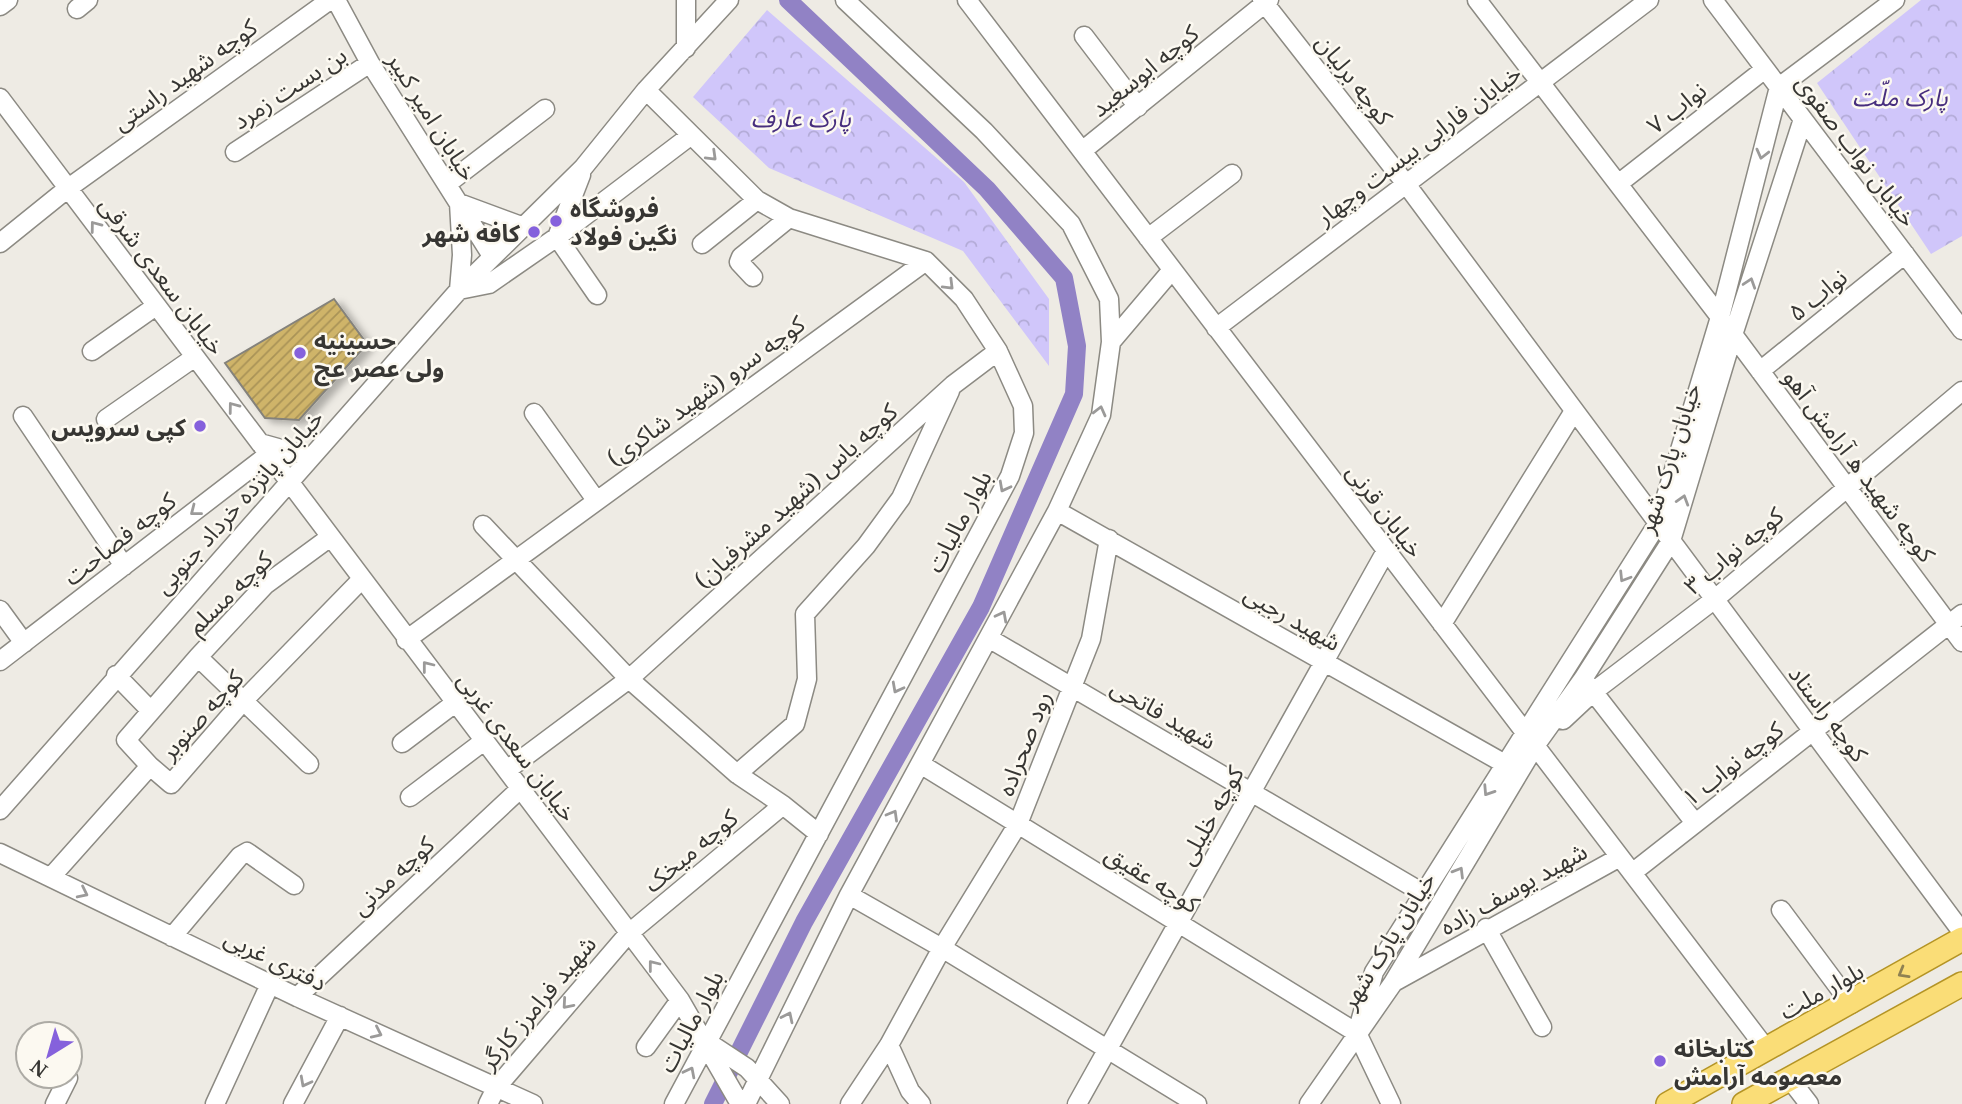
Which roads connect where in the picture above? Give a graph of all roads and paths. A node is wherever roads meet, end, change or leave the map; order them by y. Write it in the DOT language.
graph roads {
  1 [pos="8,0"];
  2 [pos="330,0"];
  3 [pos="336,0"];
  4 [pos="686,0"];
  5 [pos="729,0"];
  6 [pos="967,0"];
  7 [pos="1477,0"];
  8 [pos="1649,0"];
  9 [pos="1713,0"];
  10 [pos="1895,0"];
  11 [pos="1265,1"];
  12 [pos="856,3"];
  13 [pos="0,6"];
  14 [pos="1084,36"];
  15 [pos="686,48"];
  16 [pos="370,63"];
  17 [pos="1765,69"];
  18 [pos="1540,82"];
  19 [pos="1779,88"];
  20 [pos="646,90"];
  21 [pos="0,98"];
  22 [pos="1138,107"];
  23 [pos="545,109"];
  24 [pos="1803,119"];
  25 [pos="690,136"];
  26 [pos="1082,151"];
  27 [pos="235,152"];
  28 [pos="583,169"];
  29 [pos="1232,174"];
  30 [pos="447,184"];
  31 [pos="1406,184"];
  32 [pos="1618,184"];
  33 [pos="66,189"];
  34 [pos="757,200"];
  35 [pos="459,203"];
  36 [pos="789,218"];
  37 [pos="524,227"];
  38 [pos="557,237"];
  39 [pos="1148,238"];
  40 [pos="0,243"];
  41 [pos="702,244"];
  42 [pos="1905,254"];
  43 [pos="492,256"];
  44 [pos="926,261"];
  45 [pos="1172,270"];
  46 [pos="753,277"];
  47 [pos="459,290"];
  48 [pos="597,295"];
  49 [pos="156,306"];
  50 [pos="1720,317"];
  51 [pos="1216,328"];
  52 [pos="1962,330"];
  53 [pos="1733,335"];
  54 [pos="1111,342"];
  55 [pos="92,351"];
  56 [pos="998,351"];
  57 [pos="195,357"];
  58 [pos="1760,371"];
  59 [pos="953,385"];
  60 [pos="1962,391"];
  61 [pos="1574,411"];
  62 [pos="534,413"];
  63 [pos="23,416"];
  64 [pos="106,419"];
  65 [pos="264,449"];
  66 [pos="310,457"];
  67 [pos="290,481"];
  68 [pos="1847,488"];
  69 [pos="596,500"];
  70 [pos="1057,511"];
  71 [pos="1658,523"];
  72 [pos="483,525"];
  73 [pos="329,538"];
  74 [pos="1109,539"];
  75 [pos="1671,541"];
  76 [pos="1386,551"];
  77 [pos="513,559"];
  78 [pos="124,566"];
  79 [pos="361,580"];
  80 [pos="1715,599"];
  81 [pos="0,610"];
  82 [pos="1955,619"];
  83 [pos="1442,624"];
  84 [pos="990,639"];
  85 [pos="406,640"];
  86 [pos="1962,642"];
  87 [pos="24,643"];
  88 [pos="198,657"];
  89 [pos="0,661"];
  90 [pos="1323,664"];
  91 [pos="116,675"];
  92 [pos="629,678"];
  93 [pos="1588,685"];
  94 [pos="1071,687"];
  95 [pos="244,700"];
  96 [pos="455,703"];
  97 [pos="150,710"];
  98 [pos="1812,730"];
  99 [pos="1530,740"];
  100 [pos="484,741"];
  101 [pos="402,743"];
  102 [pos="309,764"];
  103 [pos="1506,764"];
  104 [pos="922,765"];
  105 [pos="150,766"];
  106 [pos="507,770"];
  107 [pos="737,774"];
  108 [pos="520,789"];
  109 [pos="1251,792"];
  110 [pos="410,797"];
  111 [pos="783,805"];
  112 [pos="0,810"];
  113 [pos="1695,823"];
  114 [pos="1018,824"];
  115 [pos="819,834"];
  116 [pos="0,853"];
  117 [pos="1620,857"];
  118 [pos="1632,873"];
  119 [pos="51,877"];
  120 [pos="294,885"];
  121 [pos="1423,893"];
  122 [pos="849,895"];
  123 [pos="1781,910"];
  124 [pos="1179,923"];
  125 [pos="1486,928"];
  126 [pos="1962,932"];
  127 [pos="628,934"];
  128 [pos="172,937"];
  129 [pos="1962,939"];
  130 [pos="942,948"];
  131 [pos="271,982"];
  132 [pos="1393,982"];
  133 [pos="1962,984"];
  134 [pos="297,998"];
  135 [pos="680,1000"];
  136 [pos="1851,1004"];
  137 [pos="340,1016"];
  138 [pos="1542,1027"];
  139 [pos="1357,1033"];
  140 [pos="706,1041"];
  141 [pos="889,1045"];
  142 [pos="646,1047"];
  143 [pos="1109,1048"];
  144 [pos="1767,1050"];
  145 [pos="723,1060"];
  146 [pos="753,1073"];
  147 [pos="1789,1079"];
  148 [pos="496,1088"];
  149 [pos="740,1101"];
  150 [pos="215,1104"];
  151 [pos="293,1104"];
  152 [pos="488,1104"];
  153 [pos="533,1104"];
  154 [pos="674,1104"];
  155 [pos="780,1104"];
  156 [pos="850,1104"];
  157 [pos="921,1104"];
  158 [pos="1077,1104"];
  159 [pos="1197,1104"];
  160 [pos="1309,1104"];
  161 [pos="1391,1104"];
  162 [pos="1668,1104"];
  163 [pos="1744,1104"];
  164 [pos="1809,1104"];
  1 -- 13 [label="street"];
  2 -- 33 [label="street, کوچه شهید راستی"];
  3 -- 16 [label="street, خیابان امیر کبیر"];
  4 -- 15 [label="street"];
  5 -- 15 [label="street, خیابان پانزده خرداد جنوبی"];
  6 -- 26 [label="street, خیابان قرنی"];
  7 -- 18 [label="street, کوچه شهید ه آرامش آهو"];
  8 -- 18 [label="street, خیابان فارابی بیست وچهار"];
  9 -- 17 [label="street, خیابان نواب صفوی"];
  10 -- 19 [label="street"];
  11 -- 22 [label="street, کوچه ابوسعید"];
  11 -- 31 [label="street, کوچه برلیان"];
  12 -- 54 [label="street"];
  14 -- 22 [label="street"];
  15 -- 20 [label="street, خیابان پانزده خرداد جنوبی"];
  16 -- 27 [label="street, بن بست زمرد"];
  16 -- 30 [label="street, خیابان امیر کبیر"];
  17 -- 19 [label="street, خیابان نواب صفوی"];
  17 -- 32 [label="street, نواب ۷"];
  18 -- 31 [label="street, خیابان فارابی بیست وچهار"];
  18 -- 32 [label="street, کوچه شهید ه آرامش آهو"];
  19 -- 24 [label="street, خیابان نواب صفوی"];
  19 -- 50 [label="street, خیابان پارک شهر, one-way"];
  20 -- 25 [label="street, بلوار مالیات"];
  20 -- 28 [label="street, خیابان پانزده خرداد جنوبی"];
  21 -- 33 [label="street, خیابان سعدی شرقی"];
  22 -- 26 [label="street, کوچه ابوسعید"];
  23 -- 30 [label="street"];
  24 -- 42 [label="street, خیابان نواب صفوی"];
  53 -- 24 [label="street, خیابان پارک شهر, one-way"];
  25 -- 34 [label="street, بلوار مالیات, one-way"];
  25 -- 38 [label="street"];
  26 -- 39 [label="street, خیابان قرنی"];
  28 -- 37 [label="street, خیابان پانزده خرداد جنوبی"];
  28 -- 38 [label="street"];
  29 -- 39 [label="street"];
  30 -- 35 [label="street, خیابان امیر کبیر"];
  31 -- 51 [label="street, خیابان فارابی بیست وچهار"];
  31 -- 61 [label="street, کوچه برلیان"];
  32 -- 50 [label="street, کوچه شهید ه آرامش آهو"];
  33 -- 40 [label="street, کوچه شهید راستی"];
  49 -- 33 [label="street, خیابان سعدی شرقی, one-way"];
  34 -- 36 [label="street, بلوار مالیات"];
  34 -- 41 [label="street"];
  35 -- 37 [label="street"];
  35 -- 43 [label="street, خیابان امیر کبیر"];
  35 -- 47 [label="street"];
  36 -- 44 [label="street, بلوار مالیات"];
  36 -- 46 [label="street"];
  37 -- 43 [label="street, خیابان پانزده خرداد جنوبی"];
  38 -- 47 [label="street"];
  38 -- 48 [label="street"];
  39 -- 45 [label="street, خیابان قرنی"];
  42 -- 52 [label="street, خیابان نواب صفوی"];
  42 -- 58 [label="street, نواب ۵"];
  43 -- 47 [label="street, خیابان پانزده خرداد جنوبی"];
  44 -- 56 [label="street, بلوار مالیات, one-way"];
  44 -- 69 [label="street, کوچه سرو (شهید شاکری)"];
  45 -- 51 [label="street, خیابان قرنی"];
  45 -- 54 [label="street"];
  47 -- 66 [label="street, خیابان پانزده خرداد جنوبی"];
  49 -- 55 [label="street"];
  49 -- 57 [label="street, خیابان سعدی شرقی"];
  50 -- 53 [label="street, کوچه شهید ه آرامش آهو"];
  50 -- 71 [label="street, خیابان پارک شهر"];
  51 -- 76 [label="street, خیابان قرنی"];
  53 -- 58 [label="street, کوچه شهید ه آرامش آهو"];
  75 -- 53 [label="street, خیابان پارک شهر, one-way"];
  70 -- 54 [label="street, one-way"];
  56 -- 59 [label="street, کوچه یاس (شهید مشرفیان)"];
  56 -- 115 [label="street, بلوار مالیات, one-way"];
  57 -- 64 [label="street"];
  65 -- 57 [label="street, خیابان سعدی شرقی, one-way"];
  58 -- 68 [label="street, کوچه شهید ه آرامش آهو"];
  59 -- 92 [label="street, کوچه یاس (شهید مشرفیان)"];
  59 -- 107 [label="street"];
  60 -- 68 [label="street, کوچه نواب ۳"];
  61 -- 71 [label="street, کوچه راستاد"];
  61 -- 83 [label="street"];
  62 -- 69 [label="street"];
  63 -- 78 [label="street"];
  65 -- 66 [label="street"];
  65 -- 67 [label="street, خیابان سعدی شرقی"];
  65 -- 78 [label="street, کوچه فصاحت, one-way"];
  66 -- 67 [label="street, خیابان پانزده خرداد جنوبی"];
  67 -- 73 [label="street, خیابان سعدی غربی"];
  67 -- 91 [label="street, خیابان پانزده خرداد جنوبی"];
  68 -- 80 [label="street, کوچه نواب ۳"];
  68 -- 82 [label="street, کوچه شهید ه آرامش آهو"];
  69 -- 77 [label="street, کوچه سرو (شهید شاکری)"];
  70 -- 74 [label="street, شهید رجبی"];
  84 -- 70 [label="street, one-way"];
  71 -- 75 [label="street, کوچه راستاد"];
  71 -- 99 [label="street, خیابان پارک شهر, one-way"];
  72 -- 77 [label="street"];
  73 -- 79 [label="street, خیابان سعدی غربی"];
  73 -- 88 [label="street, کوچه مسلم"];
  74 -- 90 [label="street, شهید رجبی"];
  74 -- 94 [label="street, رود صحراده"];
  75 -- 80 [label="street, کوچه راستاد"];
  75 -- 93 [label="street, خیابان پارک شهر"];
  76 -- 83 [label="street, خیابان قرنی"];
  76 -- 90 [label="street, کوچه خلیلی"];
  77 -- 85 [label="street, کوچه سرو (شهید شاکری)"];
  77 -- 92 [label="street"];
  78 -- 87 [label="street, کوچه فصاحت"];
  79 -- 85 [label="street, خیابان سعدی غربی"];
  79 -- 95 [label="street, کوچه صنوبر"];
  80 -- 93 [label="street, کوچه نواب ۳"];
  80 -- 98 [label="street, کوچه راستاد"];
  81 -- 87 [label="street"];
  82 -- 86 [label="street, کوچه شهید ه آرامش آهو"];
  82 -- 98 [label="street, کوچه نواب ۱"];
  83 -- 99 [label="street, خیابان قرنی"];
  84 -- 94 [label="street, شهید فاتحی"];
  84 -- 104 [label="street"];
  96 -- 85 [label="street, خیابان سعدی غربی, one-way"];
  87 -- 89 [label="street, کوچه فصاحت"];
  88 -- 95 [label="street"];
  88 -- 97 [label="street, کوچه مسلم"];
  90 -- 103 [label="street, شهید رجبی"];
  90 -- 109 [label="street, کوچه خلیلی"];
  91 -- 97 [label="street"];
  91 -- 112 [label="street, خیابان پانزده خرداد جنوبی"];
  92 -- 106 [label="street, کوچه یاس (شهید مشرفیان)"];
  92 -- 107 [label="street"];
  93 -- 99 [label="street, کوچه نواب ۳"];
  93 -- 113 [label="street"];
  94 -- 109 [label="street, شهید فاتحی"];
  94 -- 114 [label="street, رود صحراده"];
  95 -- 102 [label="street"];
  95 -- 105 [label="street, کوچه صنوبر"];
  96 -- 100 [label="street, خیابان سعدی غربی"];
  96 -- 101 [label="street"];
  97 -- 105 [label="street, کوچه مسلم"];
  98 -- 113 [label="street, کوچه نواب ۱"];
  98 -- 126 [label="street, کوچه راستاد"];
  99 -- 103 [label="street, خیابان پارک شهر"];
  99 -- 117 [label="street, خیابان قرنی"];
  132 -- 99 [label="street, خیابان پارک شهر, one-way"];
  100 -- 106 [label="street, خیابان سعدی غربی"];
  100 -- 110 [label="street"];
  103 -- 121 [label="street, خیابان پارک شهر, one-way"];
  104 -- 114 [label="street, کوچه عقیق"];
  122 -- 104 [label="street, one-way"];
  105 -- 119 [label="street, کوچه صنوبر"];
  106 -- 108 [label="street, خیابان سعدی غربی"];
  107 -- 111 [label="street"];
  108 -- 127 [label="street, خیابان سعدی غربی"];
  108 -- 134 [label="street, کوچه مدنی"];
  109 -- 121 [label="street, شهید فاتحی"];
  109 -- 124 [label="street, کوچه خلیلی"];
  111 -- 115 [label="street"];
  111 -- 127 [label="street, کوچه میخک"];
  113 -- 118 [label="street, کوچه نواب ۱"];
  114 -- 124 [label="street, کوچه عقیق"];
  114 -- 130 [label="street, رود صحراده"];
  115 -- 140 [label="street, بلوار مالیات"];
  116 -- 119 [label="street, دفتری غربی"];
  117 -- 118 [label="street, خیابان قرنی"];
  117 -- 125 [label="street, شهید یوسف زاده"];
  118 -- 144 [label="street, خیابان قرنی"];
  119 -- 128 [label="street, دفتری غربی, one-way"];
  120 -- 128 [label="street"];
  121 -- 139 [label="street, خیابان پارک شهر"];
  122 -- 130 [label="street"];
  146 -- 122 [label="street, one-way"];
  123 -- 136 [label="street"];
  124 -- 139 [label="street, کوچه عقیق"];
  124 -- 143 [label="street, کوچه خلیلی"];
  125 -- 132 [label="street, شهید یوسف زاده"];
  125 -- 138 [label="street"];
  135 -- 127 [label="street, خیابان سعدی غربی, one-way"];
  127 -- 148 [label="street, شهید فرامرز کارگر, one-way"];
  128 -- 131 [label="street, دفتری غربی"];
  129 -- 136 [label="main road, بلوار ملت, one-way"];
  130 -- 141 [label="street, رود صحراده"];
  130 -- 143 [label="street"];
  131 -- 134 [label="street, دفتری غربی"];
  131 -- 150 [label="street"];
  132 -- 139 [label="street, خیابان پارک شهر"];
  133 -- 147 [label="main road"];
  134 -- 137 [label="street, دفتری غربی"];
  135 -- 140 [label="street, خیابان سعدی غربی"];
  135 -- 142 [label="street"];
  136 -- 144 [label="main road, بلوار ملت"];
  137 -- 148 [label="street, دفتری غربی, one-way"];
  137 -- 151 [label="street, one-way"];
  139 -- 160 [label="street"];
  139 -- 161 [label="street"];
  140 -- 145 [label="street"];
  154 -- 140 [label="street, بلوار مالیات, one-way"];
  141 -- 156 [label="street, رود صحراده"];
  141 -- 157 [label="street"];
  143 -- 158 [label="street, کوچه خلیلی"];
  143 -- 159 [label="street"];
  144 -- 162 [label="main road, بلوار ملت"];
  145 -- 146 [label="street"];
  145 -- 149 [label="street"];
  146 -- 149 [label="street"];
  146 -- 155 [label="street"];
  147 -- 163 [label="main road"];
  147 -- 164 [label="street"];
  148 -- 152 [label="street, شهید فرامرز کارگر"];
  148 -- 153 [label="street, دفتری غربی"];
}
